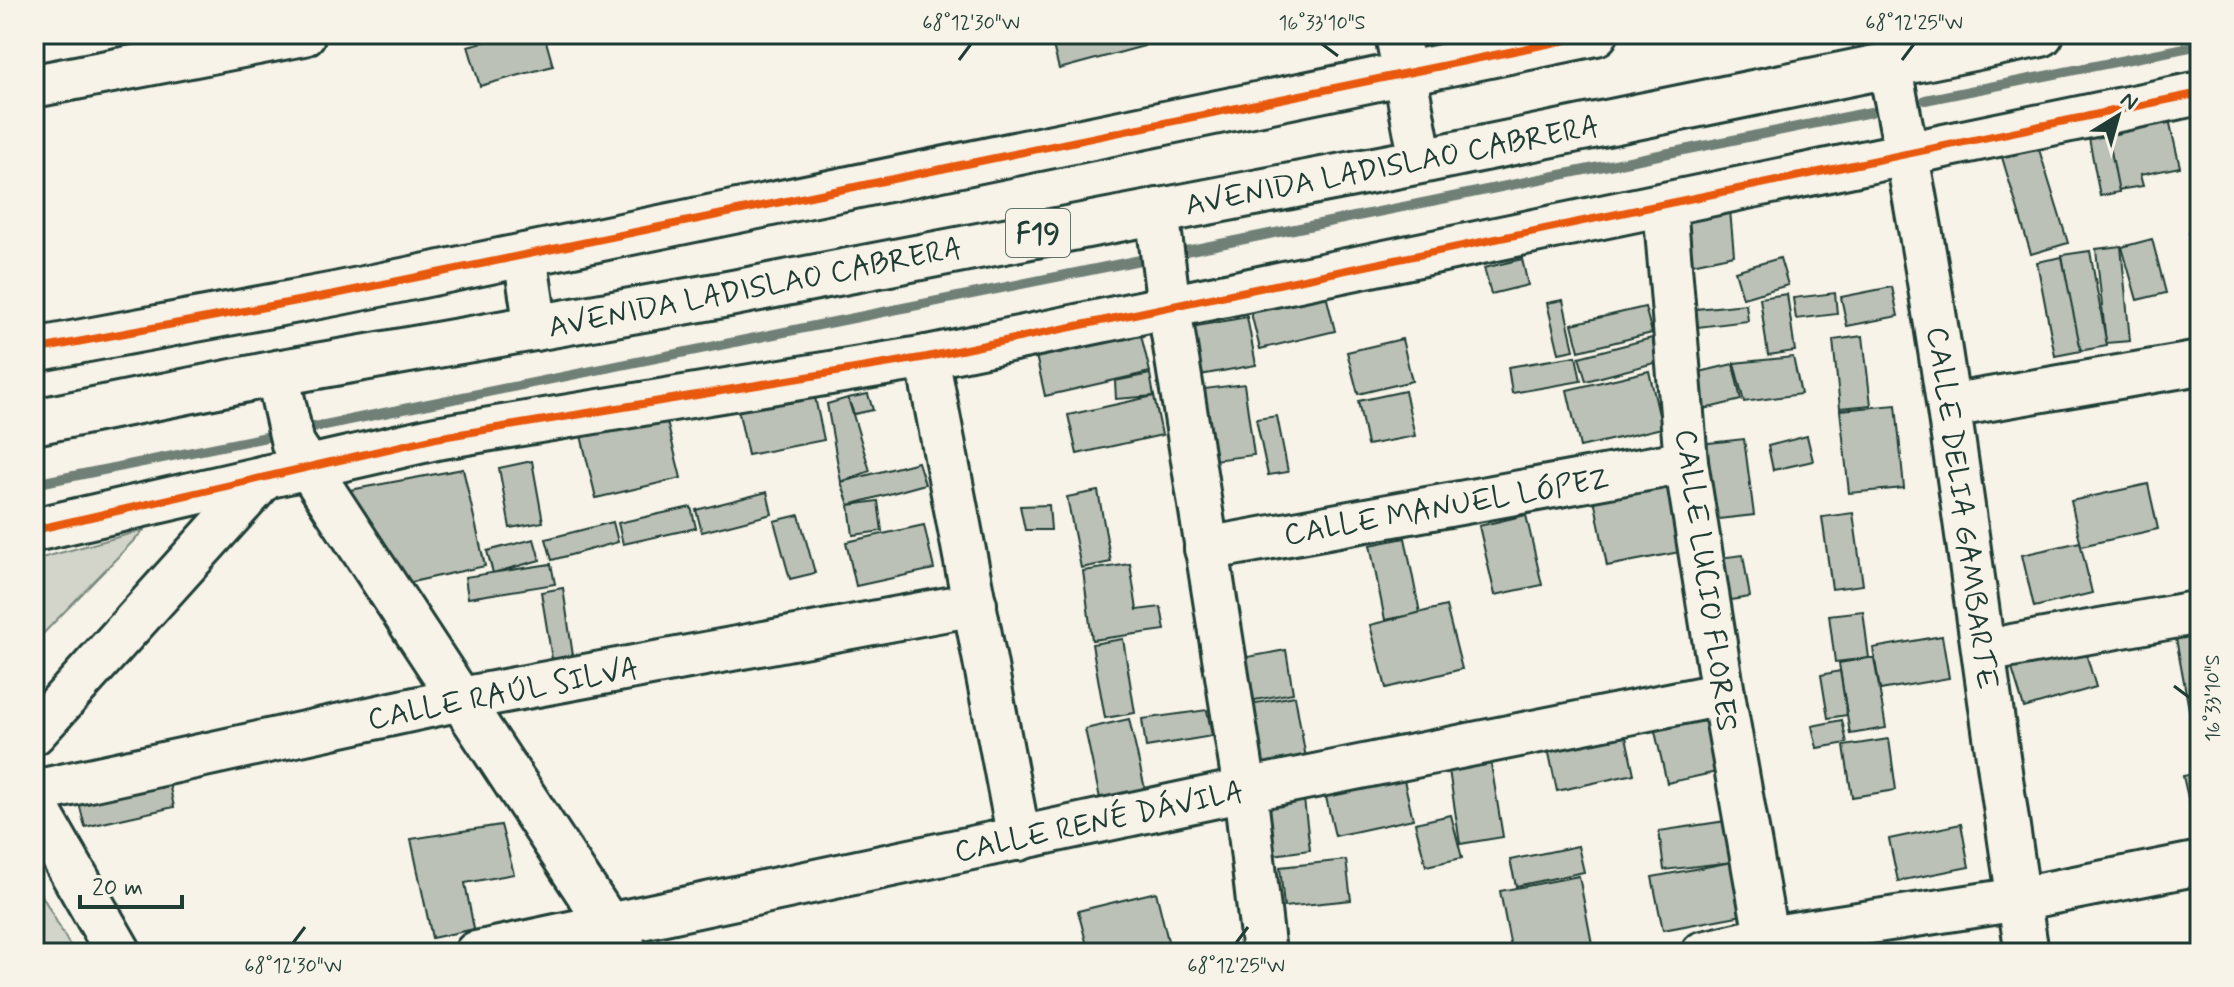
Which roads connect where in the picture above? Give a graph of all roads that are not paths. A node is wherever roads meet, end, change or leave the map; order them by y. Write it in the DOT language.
graph roads {
  1 [pos="304,34"];
  2 [pos="1596,34"];
  3 [pos="2041,34"];
  4 [pos="1401,53"];
  5 [pos="1889,65"];
  6 [pos="34,86"];
  7 [pos="2200,93"];
  8 [pos="1907,153"];
  9 [pos="1421,161"];
  10 [pos="1665,205"];
  11 [pos="525,255"];
  12 [pos="1163,256"];
  13 [pos="536,329"];
  14 [pos="34,350"];
  15 [pos="927,357"];
  16 [pos="2200,363"];
  17 [pos="1949,406"];
  18 [pos="34,422"];
  19 [pos="290,423"];
  20 [pos="1686,462"];
  21 [pos="265,477"];
  22 [pos="34,530"];
  23 [pos="1206,549"];
  24 [pos="975,604"];
  25 [pos="2200,612"];
  26 [pos="1984,651"];
  27 [pos="1723,694"];
  28 [pos="461,699"];
  29 [pos="34,733"];
  30 [pos="1245,790"];
  31 [pos="34,792"];
  32 [pos="34,805"];
  33 [pos="1019,839"];
  34 [pos="2200,863"];
  35 [pos="2019,899"];
  36 [pos="618,938"];
  37 [pos="1768,946"];
  38 [pos="119,953"];
  39 [pos="476,953"];
  40 [pos="1264,953"];
  41 [pos="1703,953"];
  42 [pos="2027,953"];
  1 -- 6 [label="street"];
  2 -- 4 [label="street"];
  3 -- 5 [label="main road, AVENIDA LADISLAO CABRERA / F19"];
  4 -- 9 [label="street"];
  4 -- 11 [label="street"];
  5 -- 8 [label="street, CALLE DELIA GAMBARTE"];
  5 -- 9 [label="main road, AVENIDA LADISLAO CABRERA / F19"];
  7 -- 8 [label="street"];
  8 -- 10 [label="street"];
  8 -- 17 [label="street, CALLE DELIA GAMBARTE"];
  9 -- 12 [label="main road, AVENIDA LADISLAO CABRERA / F19"];
  10 -- 12 [label="street"];
  10 -- 20 [label="street, CALLE LUCIO FLORES"];
  11 -- 13 [label="street"];
  11 -- 14 [label="street"];
  12 -- 13 [label="main road, AVENIDA LADISLAO CABRERA / F19"];
  12 -- 15 [label="street"];
  12 -- 23 [label="street"];
  13 -- 19 [label="main road, AVENIDA LADISLAO CABRERA / F19"];
  15 -- 19 [label="street"];
  15 -- 24 [label="street"];
  16 -- 17 [label="street"];
  17 -- 26 [label="street, CALLE DELIA GAMBARTE"];
  18 -- 19 [label="main road, AVENIDA LADISLAO CABRERA / F19"];
  19 -- 21 [label="street"];
  19 -- 28 [label="street"];
  20 -- 23 [label="street, CALLE MANUEL LÓPEZ"];
  20 -- 27 [label="street, CALLE LUCIO FLORES"];
  21 -- 22 [label="street"];
  21 -- 29 [label="street"];
  23 -- 30 [label="street"];
  24 -- 28 [label="street, CALLE RAÚL SILVA"];
  24 -- 33 [label="street"];
  25 -- 26 [label="street"];
  26 -- 35 [label="street, CALLE DELIA GAMBARTE"];
  27 -- 30 [label="street, CALLE RENÉ DÁVILA"];
  27 -- 37 [label="street, CALLE LUCIO FLORES"];
  28 -- 31 [label="street, CALLE RAÚL SILVA"];
  28 -- 36 [label="street"];
  30 -- 33 [label="street, CALLE RENÉ DÁVILA"];
  30 -- 40 [label="street"];
  32 -- 38 [label="main road"];
  33 -- 36 [label="street, CALLE RENÉ DÁVILA"];
  34 -- 35 [label="street"];
  35 -- 37 [label="street"];
  35 -- 42 [label="street, CALLE DELIA GAMBARTE"];
  36 -- 39 [label="street, CALLE RENÉ DÁVILA"];
  37 -- 41 [label="street"];
}
